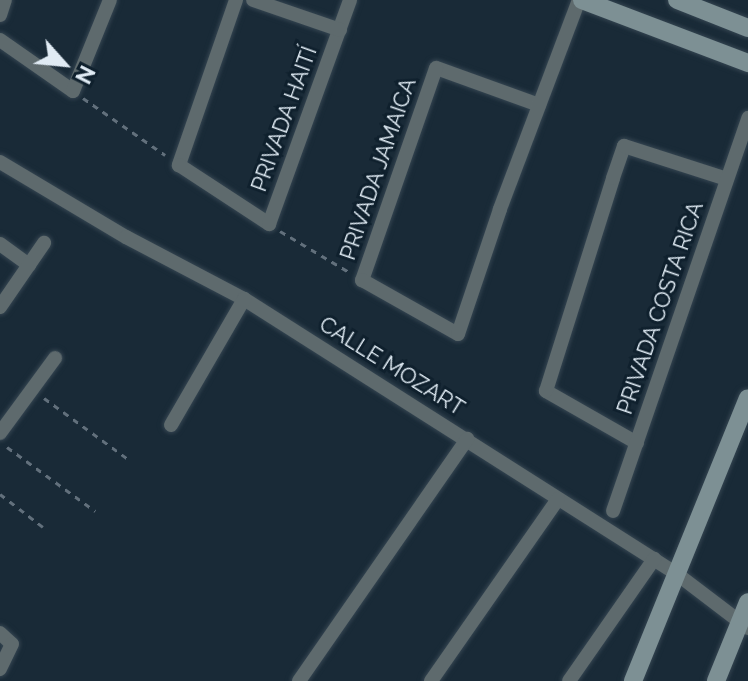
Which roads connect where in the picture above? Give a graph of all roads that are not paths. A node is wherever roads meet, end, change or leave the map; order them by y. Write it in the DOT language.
graph roads {
  1 [pos="5,0"];
  2 [pos="110,0"];
  3 [pos="236,0"];
  4 [pos="253,0"];
  5 [pos="350,0"];
  6 [pos="580,0"];
  7 [pos="677,0"];
  8 [pos="0,15"];
  9 [pos="748,28"];
  10 [pos="340,30"];
  11 [pos="0,40"];
  12 [pos="748,63"];
  13 [pos="539,105"];
  14 [pos="748,118"];
  15 [pos="0,162"];
  16 [pos="727,179"];
  17 [pos="44,243"];
  18 [pos="0,244"];
  19 [pos="29,265"];
  20 [pos="244,299"];
  21 [pos="0,307"];
  22 [pos="55,358"];
  23 [pos="748,398"];
  24 [pos="171,425"];
  25 [pos="0,433"];
  26 [pos="467,439"];
  27 [pos="637,443"];
  28 [pos="558,499"];
  29 [pos="613,511"];
  30 [pos="654,559"];
  31 [pos="677,574"];
  32 [pos="748,602"];
  33 [pos="744,626"];
  34 [pos="0,633"];
  35 [pos="0,669"];
  36 [pos="299,681"];
  37 [pos="431,681"];
  38 [pos="569,681"];
  39 [pos="633,681"];
  40 [pos="716,681"];
  1 -- 8 [label="street"];
  2 -- 11 [label="street"];
  3 -- 10 [label="street, PRIVADA HAITÍ"];
  4 -- 10 [label="street, PRIVADA HAITÍ"];
  5 -- 10 [label="street, PRIVADA HAITÍ"];
  6 -- 12 [label="main road"];
  6 -- 13 [label="street, PRIVADA JAMAICA"];
  7 -- 9 [label="main road"];
  13 -- 13 [label="street, PRIVADA JAMAICA"];
  14 -- 16 [label="street, PRIVADA COSTA RICA"];
  15 -- 20 [label="street, CALLE MOZART"];
  16 -- 27 [label="street, PRIVADA COSTA RICA"];
  16 -- 27 [label="street"];
  17 -- 19 [label="street"];
  18 -- 19 [label="street"];
  19 -- 21 [label="street"];
  20 -- 24 [label="street"];
  20 -- 26 [label="street, CALLE MOZART"];
  22 -- 25 [label="street"];
  23 -- 31 [label="main road"];
  26 -- 28 [label="street, CALLE MOZART"];
  26 -- 36 [label="street"];
  27 -- 29 [label="street, PRIVADA COSTA RICA"];
  28 -- 30 [label="street, CALLE MOZART"];
  28 -- 37 [label="street"];
  30 -- 31 [label="street, CALLE MOZART"];
  30 -- 38 [label="street"];
  31 -- 33 [label="street, CALLE MOZART"];
  31 -- 39 [label="main road"];
  32 -- 33 [label="main road"];
  33 -- 40 [label="main road"];
  34 -- 35 [label="street"];
}
